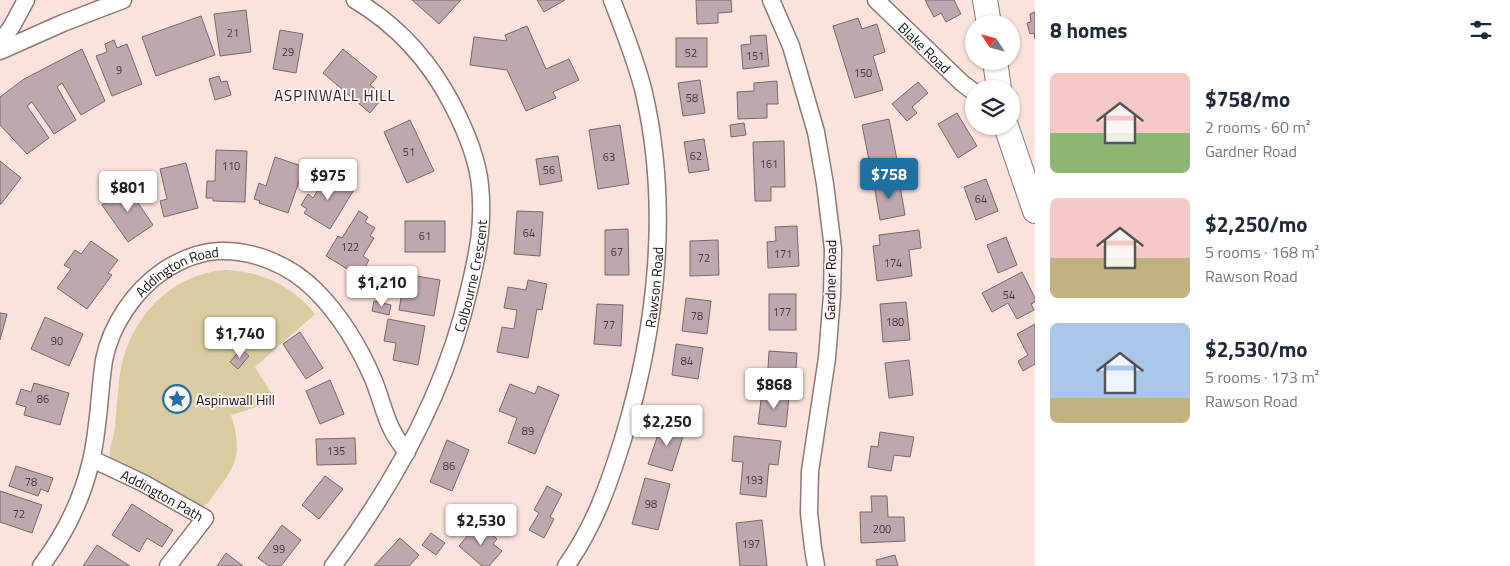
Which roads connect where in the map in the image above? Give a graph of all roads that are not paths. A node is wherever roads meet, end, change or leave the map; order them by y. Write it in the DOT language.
graph roads {
  1 [pos="26,0"];
  2 [pos="123,0"];
  3 [pos="355,0"];
  4 [pos="612,0"];
  5 [pos="771,0"];
  6 [pos="876,0"];
  7 [pos="985,0"];
  8 [pos="988,15"];
  9 [pos="0,43"];
  10 [pos="0,51"];
  11 [pos="965,85"];
  12 [pos="1009,135"];
  13 [pos="1035,211"];
  14 [pos="407,452"];
  15 [pos="92,459"];
  16 [pos="41,566"];
  17 [pos="168,566"];
  18 [pos="333,566"];
  19 [pos="566,566"];
  20 [pos="816,566"];
  1 -- 9 [label="street"];
  2 -- 10 [label="street"];
  3 -- 14 [label="street, Colbourne Crescent"];
  4 -- 19 [label="street, Rawson Road"];
  5 -- 20 [label="street, Gardner Road"];
  6 -- 11 [label="street, Blake Road"];
  7 -- 8 [label="street"];
  12 -- 13 [label="street"];
  14 -- 15 [label="street, Addington Road"];
  14 -- 18 [label="street, Colbourne Crescent"];
  15 -- 16 [label="street, Addington Road"];
  15 -- 17 [label="street, Addington Path"];
}
